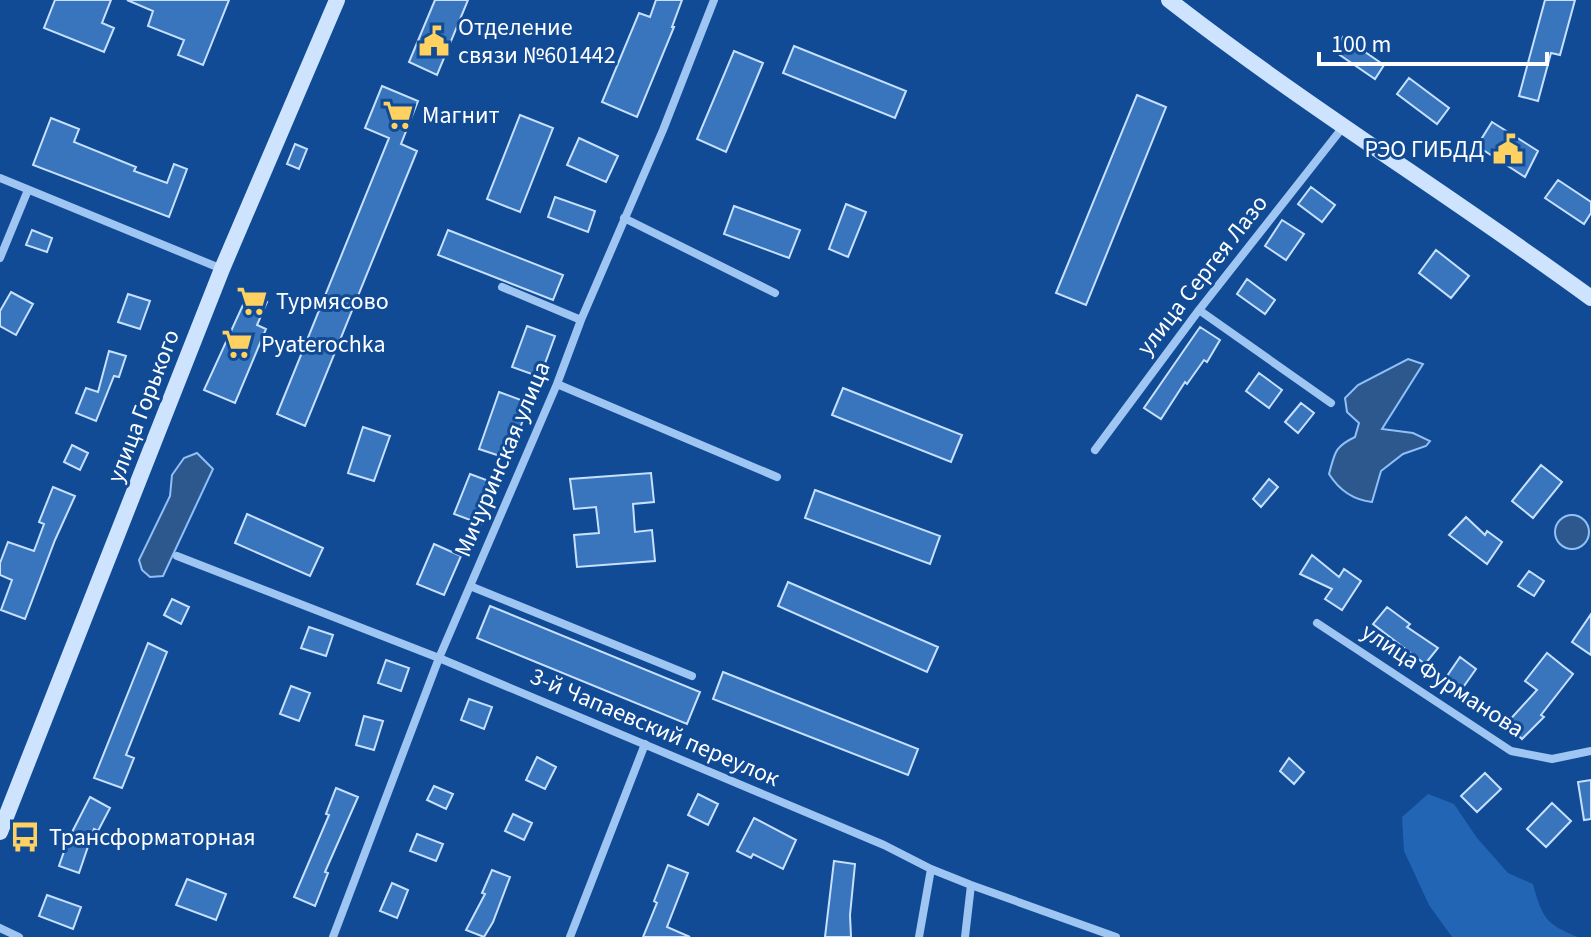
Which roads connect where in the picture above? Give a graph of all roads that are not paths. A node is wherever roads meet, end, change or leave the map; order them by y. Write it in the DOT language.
graph roads {
  1 [pos="337,0"];
  2 [pos="714,0"];
  3 [pos="1169,0"];
  4 [pos="1343,127"];
  5 [pos="0,178"];
  6 [pos="28,190"];
  7 [pos="624,218"];
  8 [pos="0,258"];
  9 [pos="222,269"];
  10 [pos="502,287"];
  11 [pos="775,293"];
  12 [pos="1591,298"];
  13 [pos="1199,310"];
  14 [pos="581,320"];
  15 [pos="557,384"];
  16 [pos="1331,403"];
  17 [pos="1095,450"];
  18 [pos="777,477"];
  19 [pos="177,556"];
  20 [pos="470,586"];
  21 [pos="1317,623"];
  22 [pos="439,658"];
  23 [pos="692,676"];
  24 [pos="645,744"];
  25 [pos="1591,751"];
  26 [pos="0,832"];
  27 [pos="931,869"];
  28 [pos="971,885"];
  29 [pos="0,928"];
  30 [pos="19,937"];
  31 [pos="333,937"];
  32 [pos="570,937"];
  33 [pos="919,937"];
  34 [pos="965,937"];
  35 [pos="1116,937"];
  1 -- 9 [label="main road, улица Горького"];
  2 -- 7 [label="street, Мичуринская улица"];
  3 -- 4 [label="main road"];
  4 -- 12 [label="main road"];
  4 -- 13 [label="street, улица Сергея Лазо"];
  5 -- 6 [label="street"];
  6 -- 8 [label="street"];
  6 -- 9 [label="street"];
  7 -- 11 [label="street"];
  7 -- 14 [label="street, Мичуринская улица"];
  9 -- 26 [label="main road, улица Горького"];
  10 -- 14 [label="street"];
  13 -- 16 [label="street"];
  13 -- 17 [label="street, улица Сергея Лазо"];
  14 -- 15 [label="street, Мичуринская улица"];
  15 -- 18 [label="street"];
  15 -- 20 [label="street, Мичуринская улица"];
  19 -- 22 [label="street, 3-й Чапаевский переулок"];
  20 -- 22 [label="street, Мичуринская улица"];
  20 -- 23 [label="street"];
  21 -- 25 [label="street, улица Фурманова"];
  22 -- 24 [label="street, 3-й Чапаевский переулок"];
  22 -- 31 [label="street, Мичуринская улица"];
  24 -- 27 [label="street, 3-й Чапаевский переулок"];
  24 -- 32 [label="street"];
  27 -- 28 [label="street, 3-й Чапаевский переулок"];
  27 -- 33 [label="street"];
  28 -- 34 [label="street"];
  28 -- 35 [label="street, 3-й Чапаевский переулок"];
  29 -- 30 [label="street"];
}
